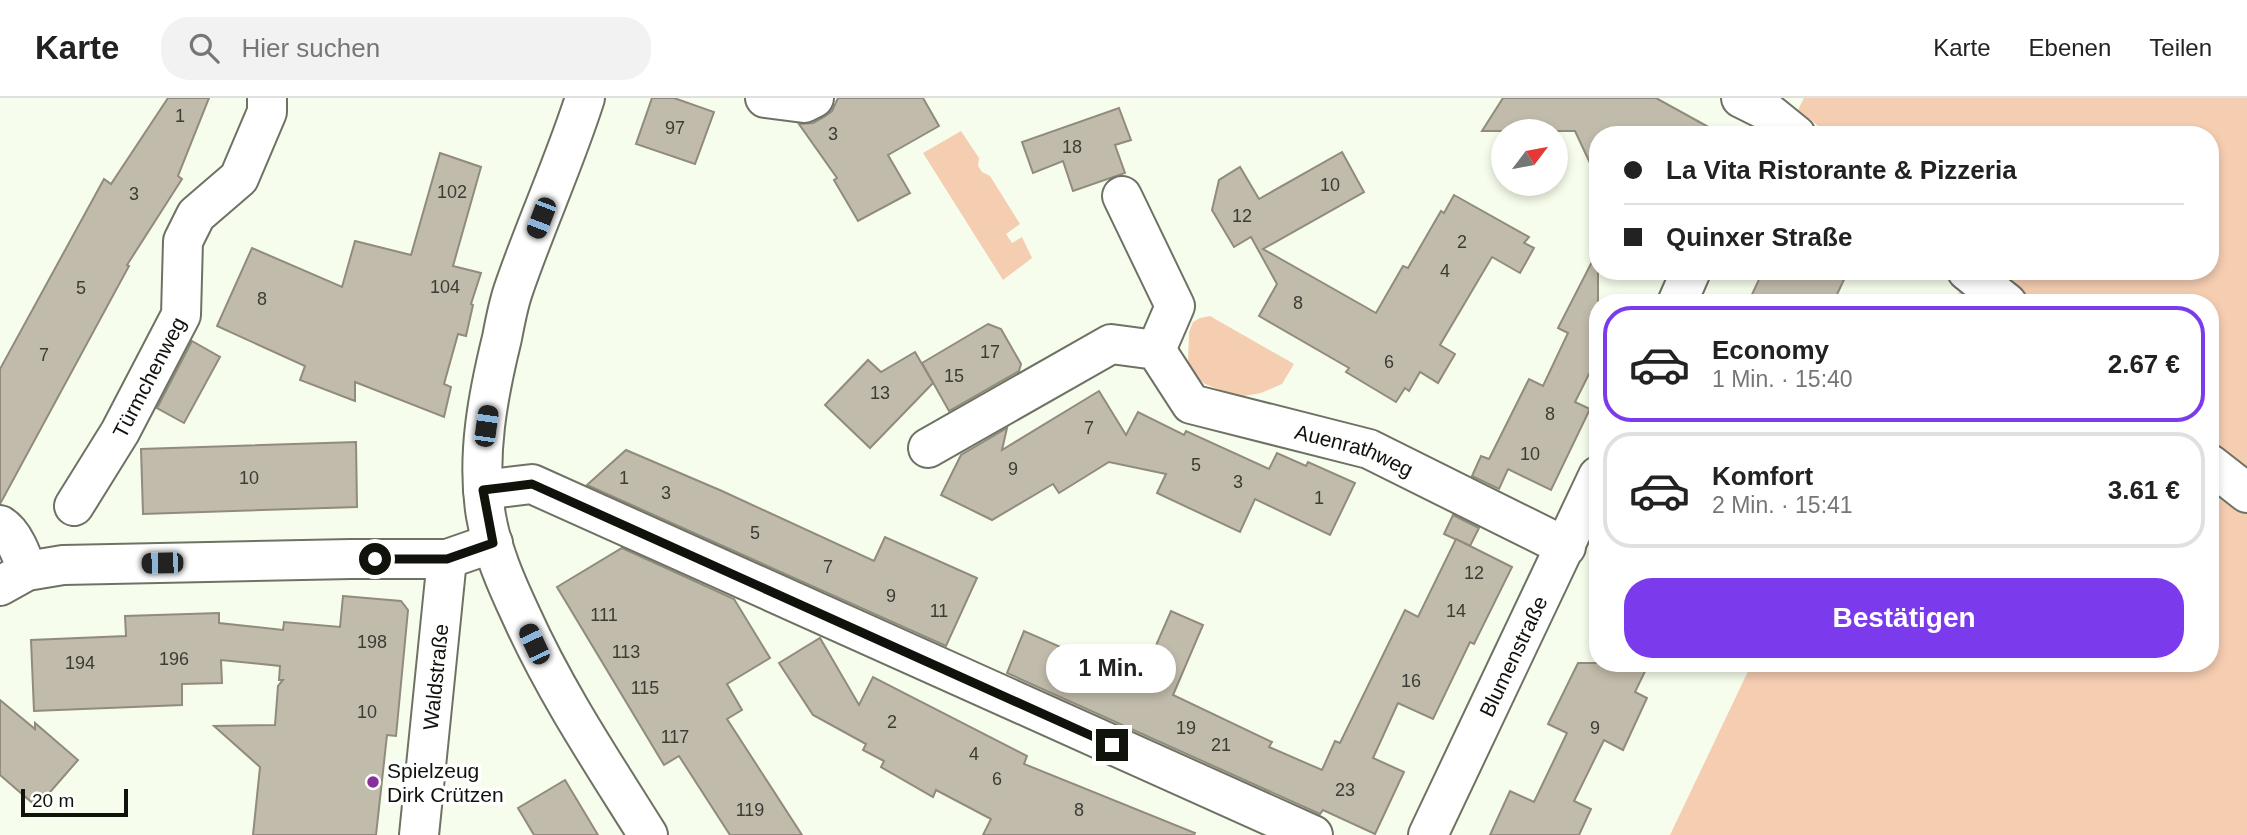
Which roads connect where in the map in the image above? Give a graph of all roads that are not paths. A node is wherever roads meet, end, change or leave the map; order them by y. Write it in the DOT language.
graph roads {
  1 [pos="267,98"];
  2 [pos="585,98"];
  3 [pos="765,98"];
  4 [pos="814,98"];
  5 [pos="1758,110"];
  6 [pos="1782,126"];
  7 [pos="1122,196"];
  8 [pos="1978,280"];
  9 [pos="1996,294"];
  10 [pos="1156,350"];
  11 [pos="928,448"];
  12 [pos="2219,471"];
  13 [pos="483,490"];
  14 [pos="2247,493"];
  15 [pos="1589,496"];
  16 [pos="74,506"];
  17 [pos="0,525"];
  18 [pos="493,543"];
  19 [pos="1566,547"];
  20 [pos="447,559"];
  21 [pos="14,578"];
  22 [pos="419,835"];
  23 [pos="648,835"];
  24 [pos="1313,835"];
  25 [pos="1428,835"];
  1 -- 16 [label="street, Türmchenweg"];
  2 -- 13 [label="street"];
  3 -- 4 [label="street"];
  5 -- 6 [label="street"];
  7 -- 10 [label="street"];
  8 -- 9 [label="street"];
  10 -- 11 [label="street"];
  10 -- 19 [label="street, Auenrathweg"];
  12 -- 14 [label="street"];
  13 -- 18 [label="street"];
  13 -- 24 [label="street"];
  15 -- 19 [label="street, Blumenstraße"];
  17 -- 21 [label="street"];
  18 -- 20 [label="street"];
  18 -- 23 [label="street"];
  19 -- 25 [label="street, Blumenstraße"];
  20 -- 21 [label="street"];
  20 -- 22 [label="street, Waldstraße"];
}
